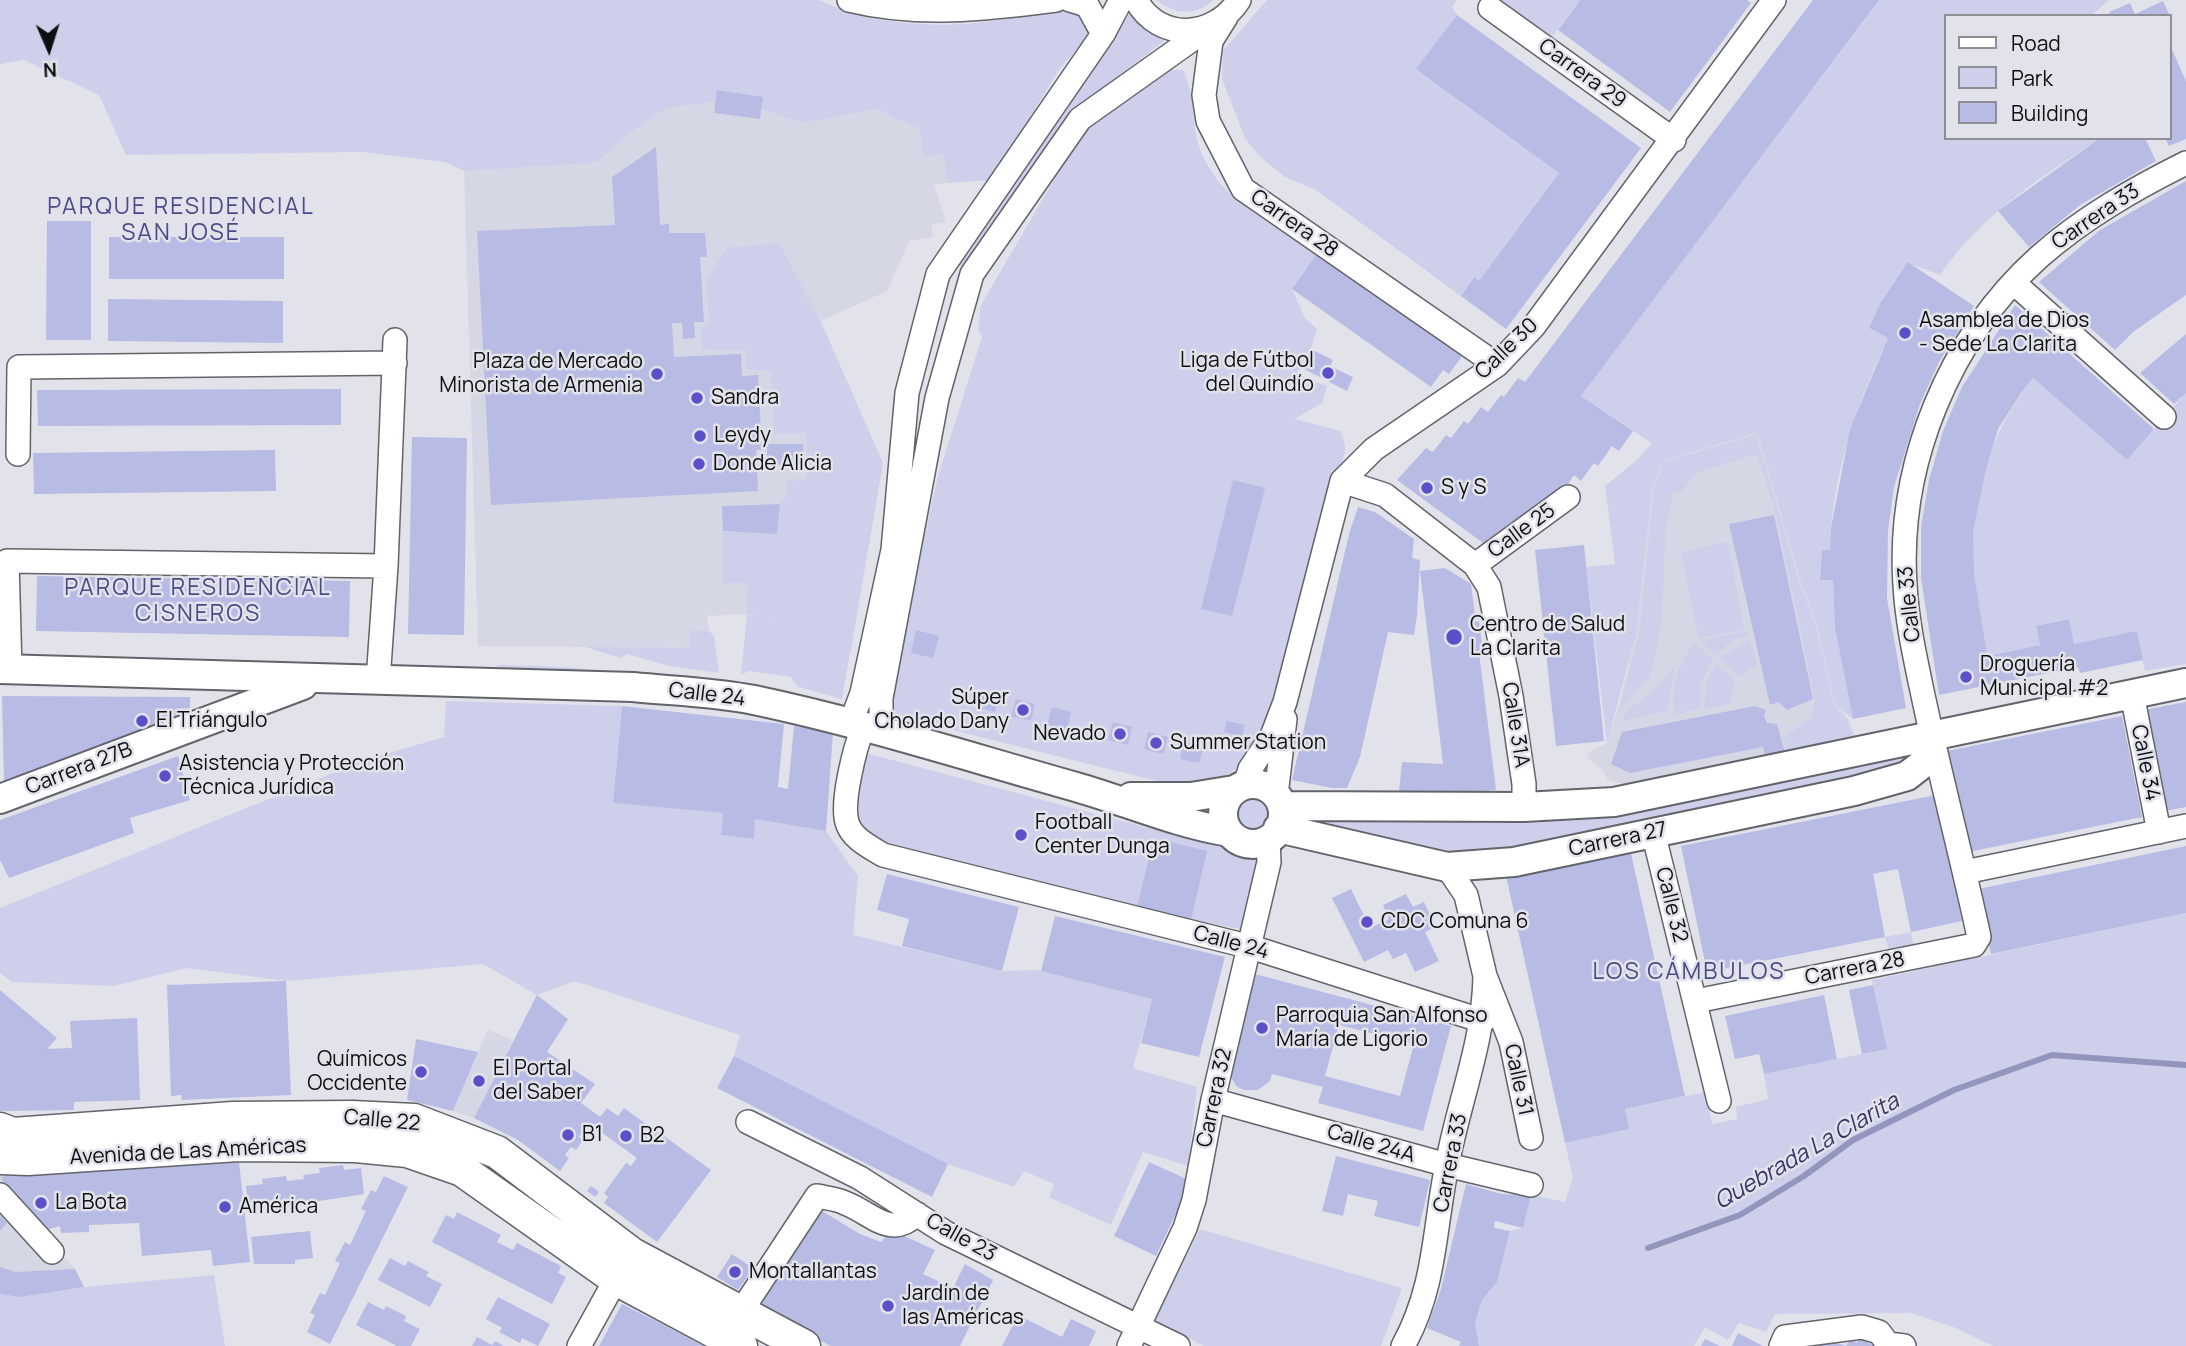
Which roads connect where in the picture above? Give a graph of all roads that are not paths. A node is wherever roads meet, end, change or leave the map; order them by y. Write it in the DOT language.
graph roads {
  1 [pos="849,0"];
  2 [pos="1056,0"];
  3 [pos="1070,0"];
  4 [pos="1774,0"];
  5 [pos="1127,1"];
  6 [pos="1490,8"];
  7 [pos="1225,14"];
  8 [pos="1164,26"];
  9 [pos="1103,34"];
  10 [pos="1176,56"];
  11 [pos="1204,95"];
  12 [pos="1674,141"];
  13 [pos="2186,163"];
  14 [pos="2014,283"];
  15 [pos="395,340"];
  16 [pos="395,363"];
  17 [pos="1497,365"];
  18 [pos="2164,416"];
  19 [pos="18,454"];
  20 [pos="1342,481"];
  21 [pos="1568,497"];
  22 [pos="1475,565"];
  23 [pos="386,566"];
  24 [pos="5,669"];
  25 [pos="316,680"];
  26 [pos="378,681"];
  27 [pos="2186,683"];
  28 [pos="2132,694"];
  29 [pos="1285,702"];
  30 [pos="864,728"];
  31 [pos="1931,734"];
  32 [pos="1239,787"];
  33 [pos="1087,790"];
  34 [pos="0,799"];
  35 [pos="1524,807"];
  36 [pos="1276,817"];
  37 [pos="2186,826"];
  38 [pos="1228,832"];
  39 [pos="1653,832"];
  40 [pos="2159,832"];
  41 [pos="1447,867"];
  42 [pos="1965,872"];
  43 [pos="1974,945"];
  44 [pos="1251,947"];
  45 [pos="1485,976"];
  46 [pos="1696,1001"];
  47 [pos="1483,1021"];
  48 [pos="1213,1100"];
  49 [pos="1719,1101"];
  50 [pos="414,1120"];
  51 [pos="748,1122"];
  52 [pos="1531,1138"];
  53 [pos="3,1140"];
  54 [pos="407,1151"];
  55 [pos="1447,1165"];
  56 [pos="1531,1185"];
  57 [pos="0,1195"];
  58 [pos="917,1214"];
  59 [pos="52,1252"];
  60 [pos="616,1279"];
  61 [pos="745,1332"];
  62 [pos="1134,1336"];
  63 [pos="1783,1341"];
  64 [pos="1893,1345"];
  65 [pos="579,1346"];
  66 [pos="804,1346"];
  67 [pos="1178,1346"];
  68 [pos="1403,1346"];
  1 -- 2 [label="street"];
  3 -- 9 [label="street"];
  4 -- 12 [label="street, Calle 30"];
  5 -- 8 [label="street"];
  5 -- 9 [label="street"];
  6 -- 12 [label="street, Carrera 29"];
  7 -- 8 [label="street"];
  7 -- 10 [label="street"];
  7 -- 11 [label="street, Carrera 28"];
  8 -- 10 [label="street"];
  9 -- 30 [label="street"];
  10 -- 11 [label="street"];
  10 -- 30 [label="street"];
  11 -- 17 [label="street, Carrera 28"];
  12 -- 17 [label="street, Calle 30"];
  13 -- 14 [label="street, Carrera 33"];
  14 -- 18 [label="street"];
  14 -- 31 [label="street, Calle 33"];
  15 -- 16 [label="street"];
  16 -- 19 [label="street"];
  16 -- 23 [label="street"];
  17 -- 20 [label="street, Calle 30"];
  20 -- 22 [label="street"];
  20 -- 29 [label="street"];
  21 -- 22 [label="street, Calle 25"];
  22 -- 35 [label="street, Calle 31A"];
  23 -- 24 [label="street"];
  23 -- 26 [label="street"];
  24 -- 25 [label="street"];
  25 -- 26 [label="street, Calle 24"];
  25 -- 34 [label="street, Carrera 27B"];
  26 -- 30 [label="street, Calle 24"];
  27 -- 28 [label="street, Carrera 27"];
  28 -- 31 [label="street, Carrera 27"];
  28 -- 40 [label="street, Calle 34"];
  29 -- 32 [label="street"];
  29 -- 36 [label="street"];
  30 -- 33 [label="street, Calle 24"];
  30 -- 44 [label="street, Calle 24"];
  31 -- 35 [label="street, Carrera 27"];
  31 -- 39 [label="street, Carrera 27"];
  31 -- 42 [label="street, Calle 33"];
  32 -- 33 [label="street"];
  32 -- 36 [label="street"];
  32 -- 38 [label="street"];
  33 -- 38 [label="street"];
  35 -- 36 [label="street, Carrera 27"];
  36 -- 38 [label="street"];
  36 -- 41 [label="street, Carrera 27"];
  36 -- 44 [label="street, Carrera 32"];
  37 -- 40 [label="street"];
  39 -- 41 [label="street, Carrera 27"];
  39 -- 46 [label="street, Calle 32"];
  40 -- 42 [label="street"];
  41 -- 45 [label="street, Calle 31"];
  42 -- 43 [label="street, Calle 33"];
  43 -- 46 [label="street, Carrera 28"];
  44 -- 47 [label="street, Calle 24"];
  44 -- 48 [label="street, Carrera 32"];
  45 -- 47 [label="street, Carrera 33"];
  45 -- 52 [label="street, Calle 31"];
  46 -- 49 [label="street, Calle 32"];
  47 -- 55 [label="street, Carrera 33"];
  48 -- 55 [label="street, Calle 24A"];
  48 -- 62 [label="street, Carrera 32"];
  50 -- 53 [label="main road, Calle 22"];
  50 -- 54 [label="main road"];
  50 -- 61 [label="main road, Calle 22"];
  51 -- 58 [label="street, Calle 23"];
  53 -- 54 [label="main road, Avenida de Las Américas"];
  54 -- 60 [label="main road, Avenida de Las Américas"];
  55 -- 56 [label="street, Calle 24A"];
  55 -- 68 [label="street, Carrera 33"];
  57 -- 59 [label="street"];
  58 -- 61 [label="street"];
  58 -- 62 [label="street, Calle 23"];
  60 -- 61 [label="main road, Avenida de Las Américas"];
  60 -- 65 [label="street"];
  61 -- 66 [label="main road, Avenida de Las Américas"];
  62 -- 67 [label="street, Calle 23"];
  63 -- 64 [label="street"];
}
